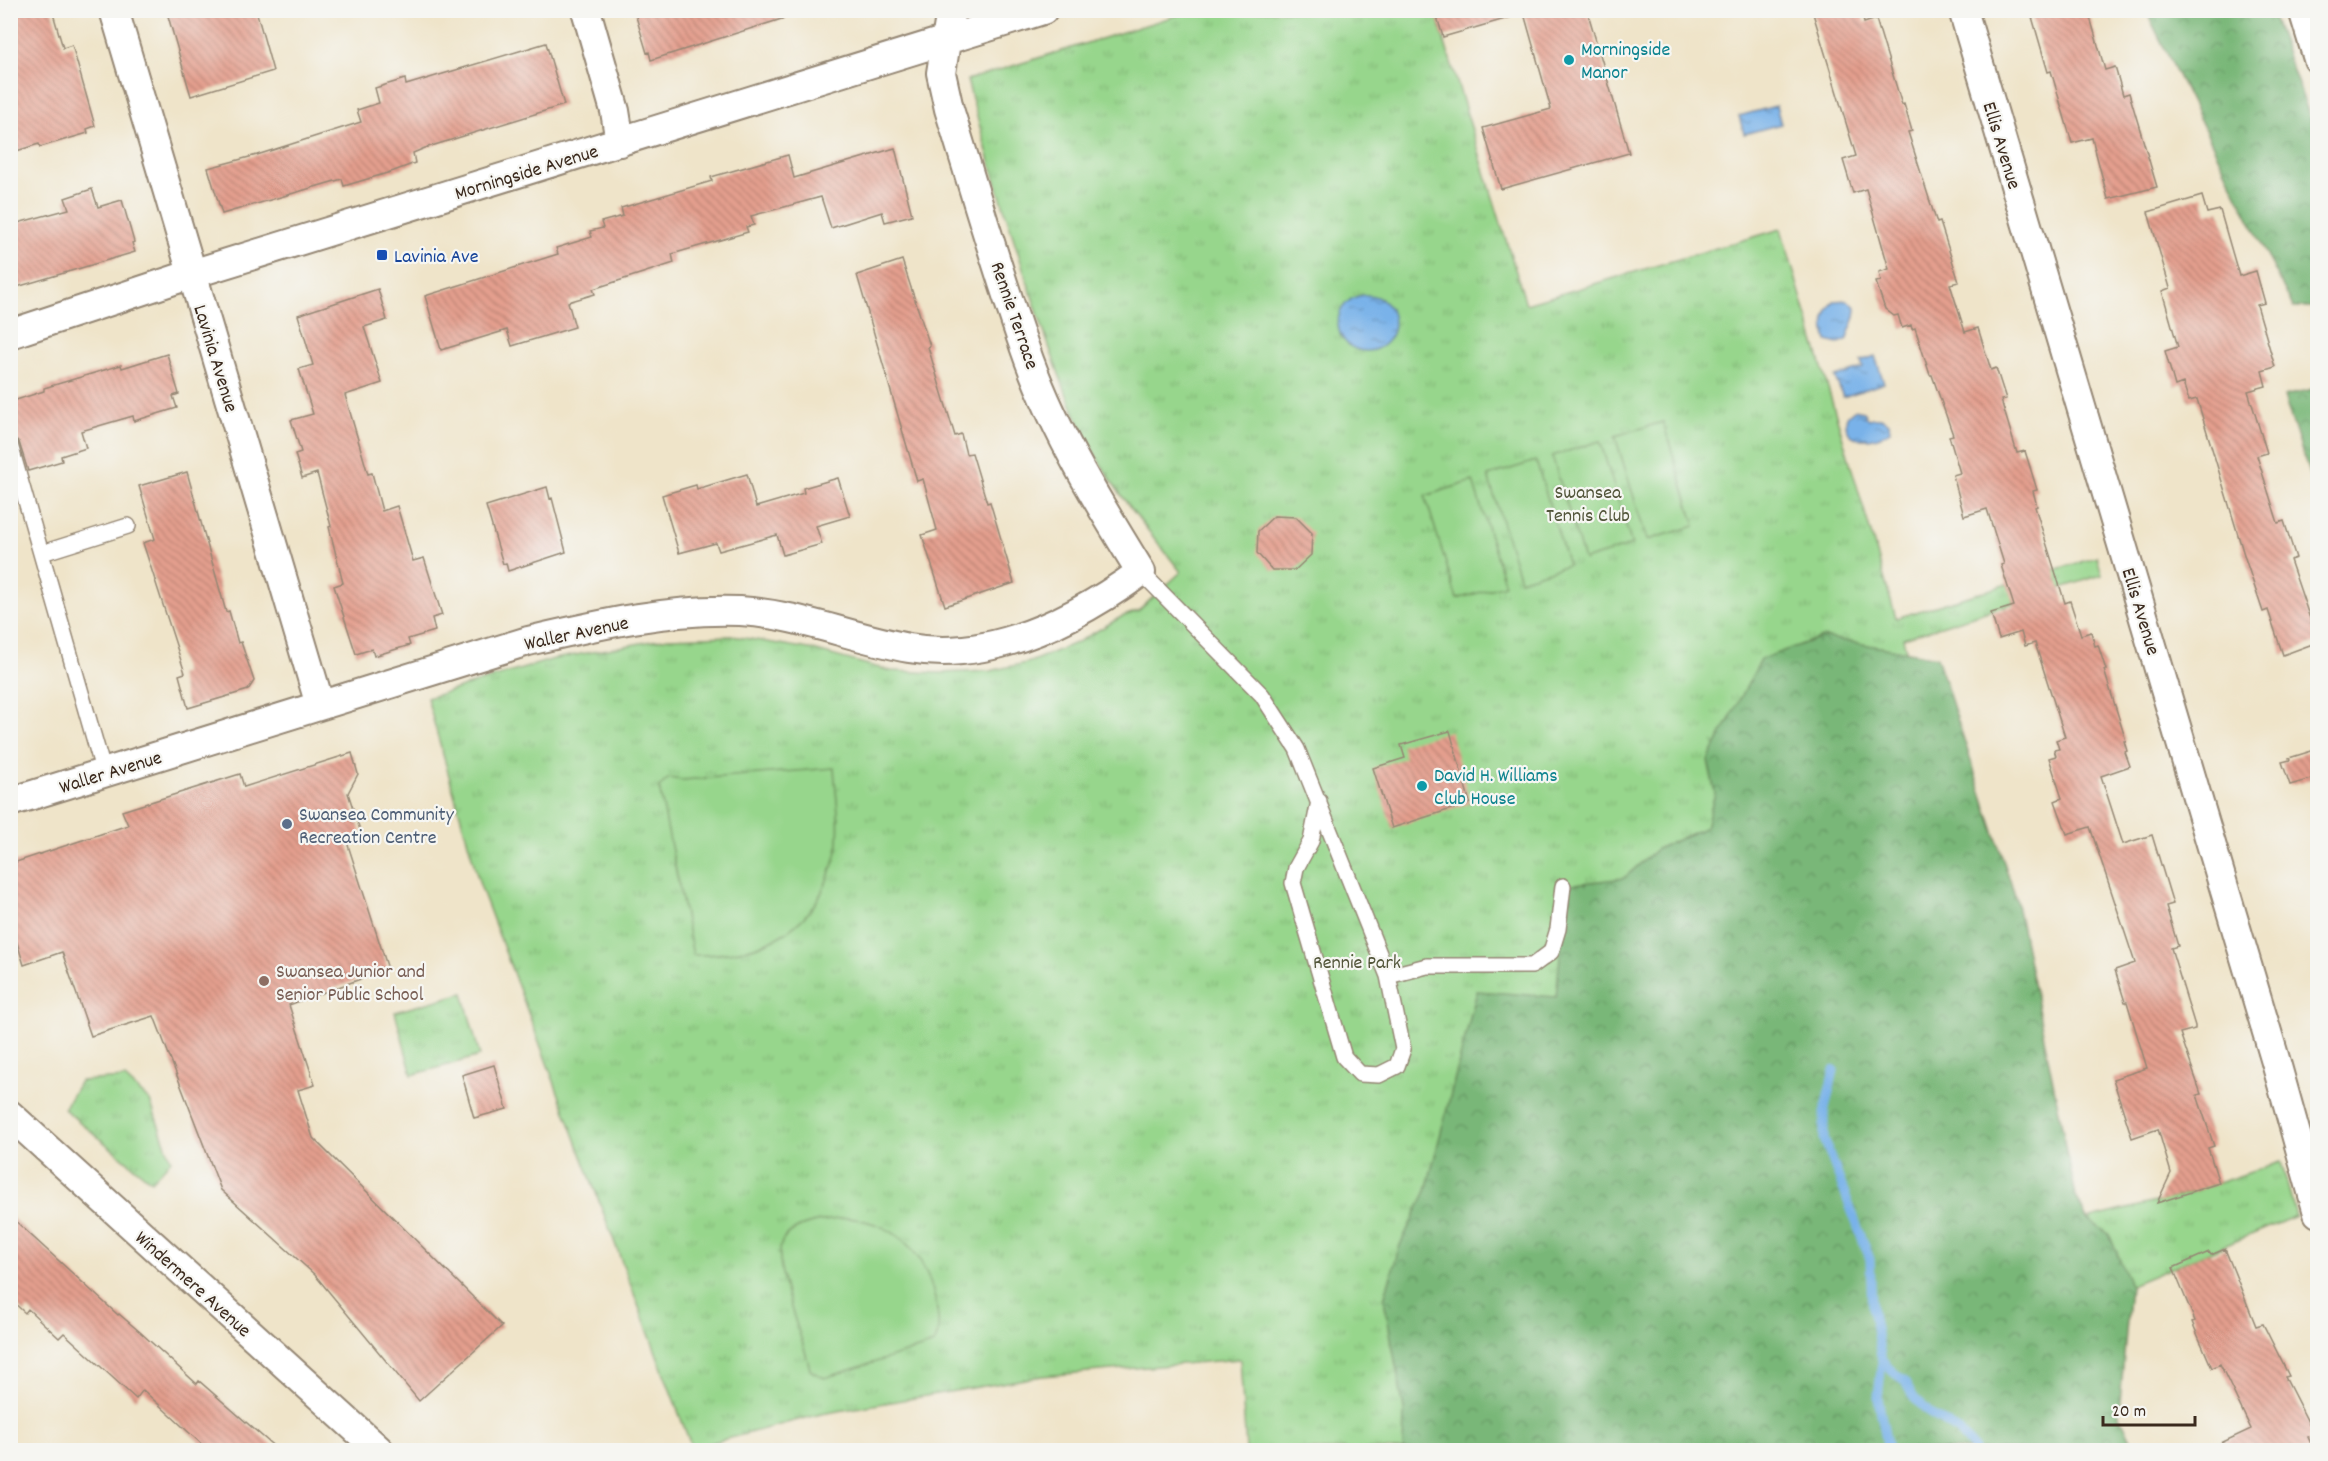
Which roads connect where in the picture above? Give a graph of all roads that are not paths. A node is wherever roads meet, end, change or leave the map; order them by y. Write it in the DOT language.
graph roads {
  1 [pos="114,10"];
  2 [pos="586,10"];
  3 [pos="951,10"];
  4 [pos="1043,10"];
  5 [pos="1963,10"];
  6 [pos="2303,10"];
  7 [pos="948,38"];
  8 [pos="2318,59"];
  9 [pos="620,142"];
  10 [pos="192,274"];
  11 [pos="10,334"];
  12 [pos="10,445"];
  13 [pos="128,526"];
  14 [pos="42,553"];
  15 [pos="1141,572"];
  16 [pos="320,705"];
  17 [pos="104,773"];
  18 [pos="1319,801"];
  19 [pos="10,802"];
  20 [pos="1563,886"];
  21 [pos="1388,976"];
  22 [pos="10,1115"];
  23 [pos="2318,1213"];
  24 [pos="379,1450"];
  1 -- 10 [label="street, Lavinia Avenue"];
  2 -- 9 [label="street"];
  3 -- 7 [label="street, Rennie Terrace"];
  4 -- 7 [label="street, Morningside Avenue"];
  5 -- 23 [label="street, Ellis Avenue"];
  6 -- 8 [label="street"];
  7 -- 9 [label="street, Morningside Avenue"];
  7 -- 15 [label="street, Rennie Terrace"];
  9 -- 10 [label="street, Morningside Avenue"];
  10 -- 11 [label="street, Morningside Avenue"];
  10 -- 16 [label="street, Lavinia Avenue"];
  12 -- 14 [label="lane"];
  13 -- 14 [label="lane"];
  14 -- 17 [label="lane"];
  15 -- 16 [label="street, Waller Avenue"];
  15 -- 18 [label="lane"];
  16 -- 17 [label="street, Waller Avenue"];
  17 -- 19 [label="street, Waller Avenue"];
  18 -- 21 [label="lane"];
  18 -- 21 [label="lane"];
  20 -- 21 [label="lane"];
  22 -- 24 [label="street, Windermere Avenue"];
}
